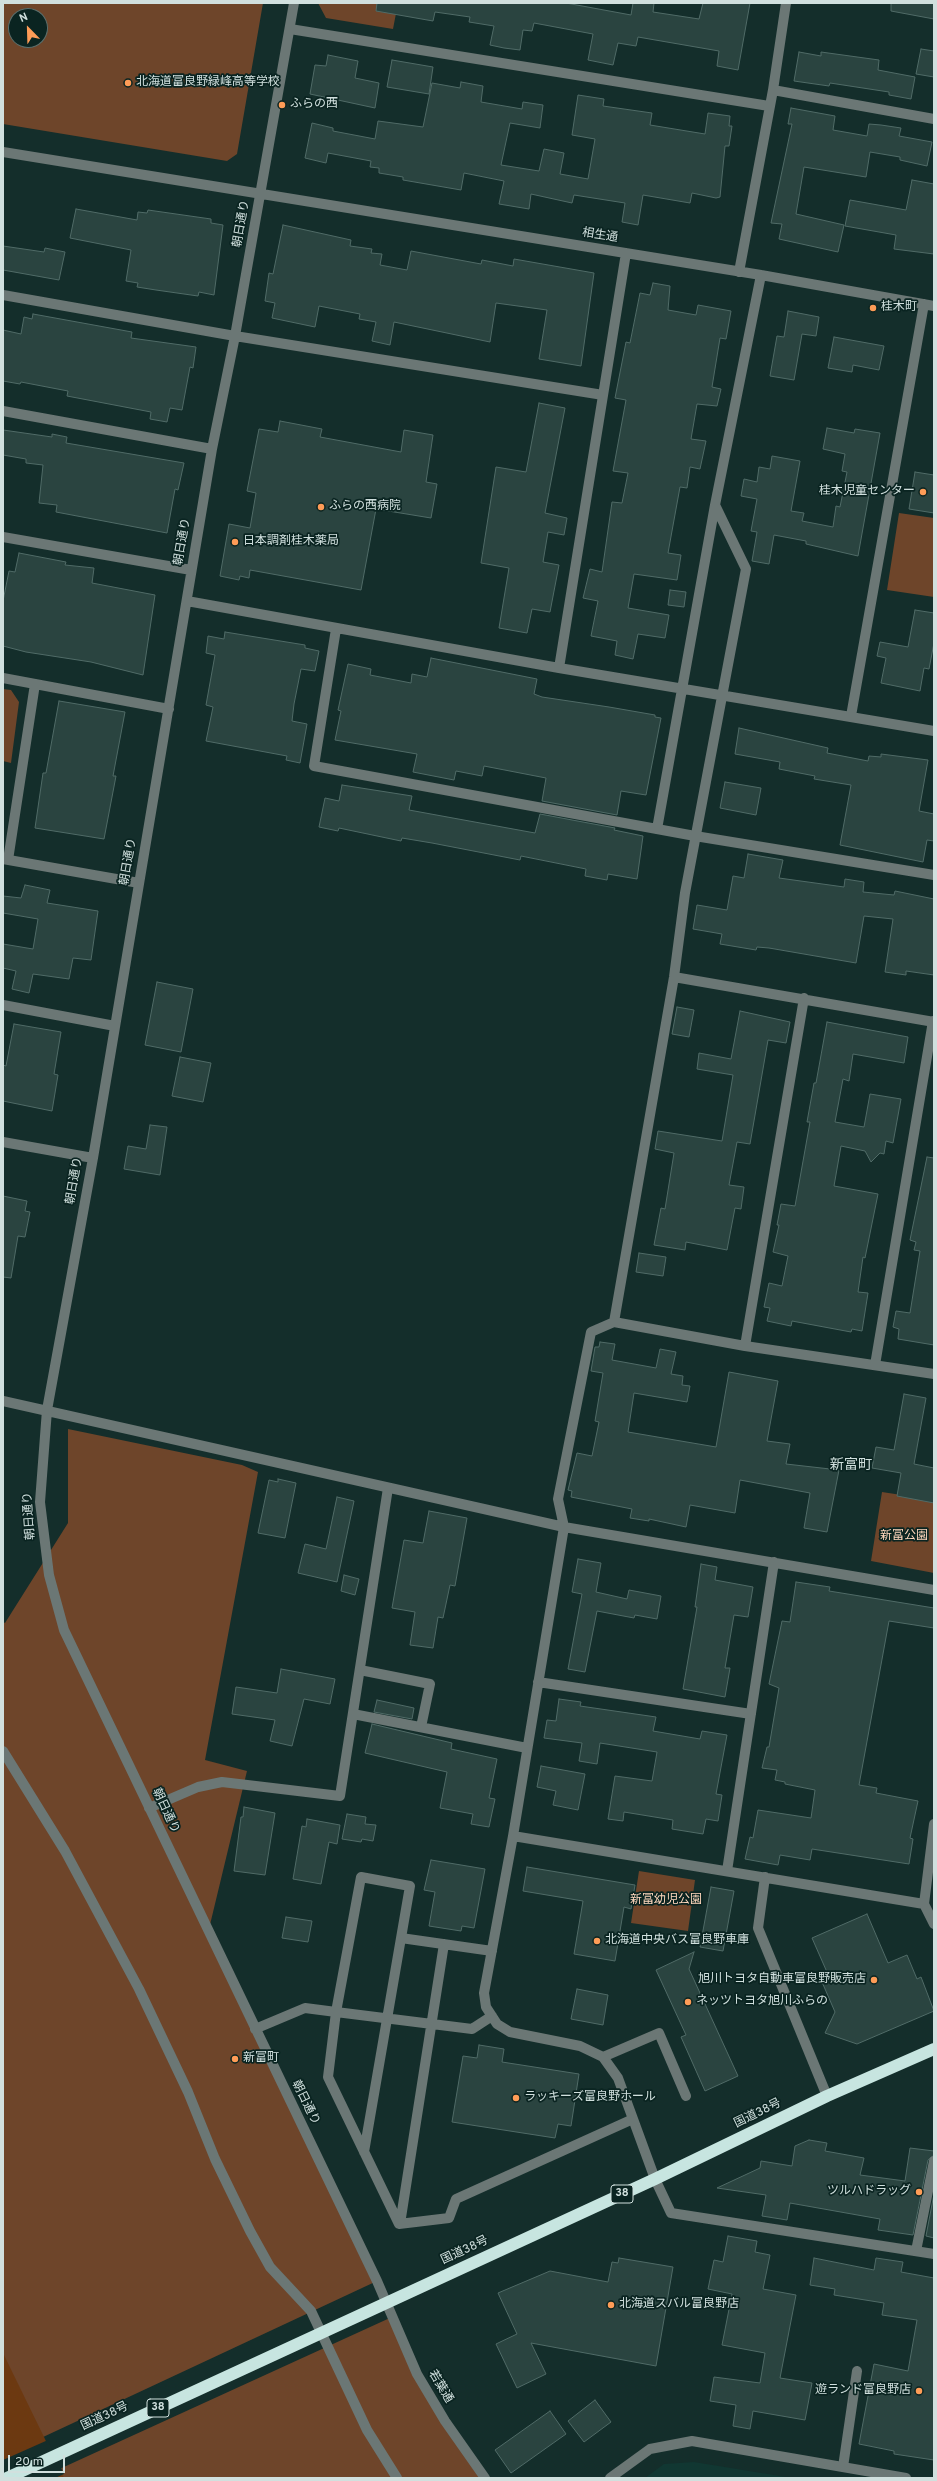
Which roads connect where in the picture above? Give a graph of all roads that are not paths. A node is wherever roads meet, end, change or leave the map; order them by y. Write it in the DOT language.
graph roads {
  1 [pos="294,3"];
  2 [pos="786,3"];
  3 [pos="290,29"];
  4 [pos="773,90"];
  5 [pos="769,106"];
  6 [pos="934,119"];
  7 [pos="3,152"];
  8 [pos="261,194"];
  9 [pos="626,253"];
  10 [pos="739,272"];
  11 [pos="761,275"];
  12 [pos="3,295"];
  13 [pos="929,305"];
  14 [pos="235,336"];
  15 [pos="603,395"];
  16 [pos="3,412"];
  17 [pos="212,449"];
  18 [pos="715,505"];
  19 [pos="3,537"];
  20 [pos="191,570"];
  21 [pos="186,601"];
  22 [pos="336,629"];
  23 [pos="559,668"];
  24 [pos="3,678"];
  25 [pos="35,684"];
  26 [pos="682,690"];
  27 [pos="721,696"];
  28 [pos="169,709"];
  29 [pos="851,716"];
  30 [pos="934,731"];
  31 [pos="657,829"];
  32 [pos="695,836"];
  33 [pos="5,859"];
  34 [pos="934,875"];
  35 [pos="139,883"];
  36 [pos="674,977"];
  37 [pos="804,998"];
  38 [pos="3,1005"];
  39 [pos="933,1021"];
  40 [pos="115,1026"];
  41 [pos="3,1142"];
  42 [pos="93,1158"];
  43 [pos="614,1322"];
  44 [pos="745,1346"];
  45 [pos="875,1365"];
  46 [pos="934,1374"];
  47 [pos="3,1401"];
  48 [pos="47,1410"];
  49 [pos="388,1488"];
  50 [pos="564,1527"];
  51 [pos="774,1562"];
  52 [pos="934,1590"];
  53 [pos="360,1670"];
  54 [pos="538,1682"];
  55 [pos="353,1714"];
  56 [pos="750,1714"];
  57 [pos="421,1728"];
  58 [pos="527,1748"];
  59 [pos="3,1751"];
  60 [pos="149,1808"];
  61 [pos="934,1824"];
  62 [pos="513,1836"];
  63 [pos="727,1870"];
  64 [pos="765,1877"];
  65 [pos="924,1904"];
  66 [pos="934,1924"];
  67 [pos="401,1938"];
  68 [pos="444,1944"];
  69 [pos="492,1951"];
  70 [pos="336,2012"];
  71 [pos="492,2016"];
  72 [pos="387,2019"];
  73 [pos="432,2024"];
  74 [pos="255,2029"];
  75 [pos="934,2049"];
  76 [pos="603,2057"];
  77 [pos="686,2096"];
  78 [pos="827,2096"];
  79 [pos="633,2120"];
  80 [pos="364,2152"];
  81 [pos="934,2161"];
  82 [pos="655,2178"];
  83 [pos="400,2224"];
  84 [pos="916,2251"];
  85 [pos="934,2254"];
  86 [pos="386,2302"];
  87 [pos="321,2332"];
  88 [pos="857,2371"];
  89 [pos="843,2467"];
  90 [pos="8,2478"];
  91 [pos="397,2478"];
  92 [pos="485,2478"];
  93 [pos="610,2478"];
  94 [pos="906,2478"];
  1 -- 3 [label="street, 朝日通り"];
  2 -- 4 [label="street"];
  3 -- 5 [label="street"];
  3 -- 8 [label="street, 朝日通り"];
  4 -- 5 [label="street"];
  4 -- 6 [label="street"];
  5 -- 10 [label="street"];
  7 -- 8 [label="street, 相生通"];
  8 -- 9 [label="street, 相生通"];
  8 -- 14 [label="street, 朝日通り"];
  9 -- 10 [label="street, 相生通"];
  9 -- 15 [label="street"];
  10 -- 11 [label="street, 相生通"];
  11 -- 13 [label="street, 相生通"];
  11 -- 18 [label="street"];
  12 -- 14 [label="street"];
  13 -- 29 [label="street"];
  14 -- 15 [label="street"];
  14 -- 17 [label="street, 朝日通り"];
  15 -- 23 [label="street"];
  16 -- 17 [label="street"];
  17 -- 20 [label="street, 朝日通り"];
  18 -- 26 [label="street"];
  18 -- 27 [label="street"];
  19 -- 20 [label="street"];
  20 -- 21 [label="street, 朝日通り"];
  21 -- 22 [label="street"];
  21 -- 28 [label="street, 朝日通り"];
  22 -- 23 [label="street"];
  22 -- 31 [label="street"];
  23 -- 26 [label="street"];
  24 -- 25 [label="street"];
  25 -- 28 [label="street"];
  25 -- 33 [label="street"];
  26 -- 27 [label="street"];
  26 -- 31 [label="street"];
  27 -- 29 [label="street"];
  27 -- 32 [label="street"];
  28 -- 35 [label="street, 朝日通り"];
  29 -- 30 [label="street"];
  31 -- 32 [label="street"];
  32 -- 34 [label="street"];
  32 -- 36 [label="street"];
  33 -- 35 [label="street"];
  35 -- 40 [label="street, 朝日通り"];
  36 -- 37 [label="street"];
  36 -- 43 [label="street"];
  37 -- 39 [label="street"];
  37 -- 44 [label="street"];
  38 -- 40 [label="street"];
  39 -- 45 [label="street"];
  40 -- 42 [label="street, 朝日通り"];
  41 -- 42 [label="street"];
  42 -- 48 [label="street, 朝日通り"];
  43 -- 44 [label="street"];
  43 -- 50 [label="street"];
  44 -- 45 [label="street"];
  45 -- 46 [label="street"];
  47 -- 48 [label="street"];
  48 -- 49 [label="street"];
  48 -- 60 [label="street, 朝日通り"];
  49 -- 50 [label="street"];
  49 -- 53 [label="street"];
  50 -- 51 [label="street"];
  50 -- 54 [label="street"];
  51 -- 52 [label="street"];
  51 -- 56 [label="street"];
  53 -- 55 [label="street"];
  53 -- 57 [label="street"];
  54 -- 56 [label="street"];
  54 -- 58 [label="street"];
  55 -- 57 [label="street"];
  55 -- 60 [label="street"];
  56 -- 63 [label="street"];
  57 -- 58 [label="street"];
  58 -- 62 [label="street"];
  59 -- 87 [label="street"];
  60 -- 74 [label="street, 朝日通り"];
  61 -- 65 [label="street"];
  62 -- 63 [label="street"];
  62 -- 69 [label="street"];
  63 -- 64 [label="street"];
  64 -- 65 [label="street"];
  64 -- 78 [label="street"];
  65 -- 66 [label="street"];
  67 -- 68 [label="street"];
  67 -- 70 [label="street"];
  67 -- 72 [label="street"];
  68 -- 69 [label="street"];
  68 -- 73 [label="street"];
  69 -- 71 [label="street"];
  70 -- 72 [label="street"];
  70 -- 74 [label="street"];
  70 -- 80 [label="street"];
  71 -- 73 [label="street"];
  71 -- 76 [label="street"];
  72 -- 73 [label="street"];
  72 -- 80 [label="street"];
  73 -- 83 [label="street"];
  74 -- 86 [label="street, 朝日通り"];
  75 -- 78 [label="highway, 国道38号 / 38"];
  76 -- 77 [label="street"];
  76 -- 79 [label="street"];
  78 -- 82 [label="highway, 国道38号 / 38"];
  79 -- 82 [label="street"];
  79 -- 83 [label="street"];
  80 -- 83 [label="street"];
  81 -- 84 [label="street"];
  82 -- 84 [label="street"];
  82 -- 86 [label="highway, 国道38号 / 38"];
  84 -- 85 [label="street"];
  86 -- 87 [label="highway, 国道38号 / 38"];
  86 -- 92 [label="street, 若葉通"];
  87 -- 90 [label="highway, 国道38号 / 38"];
  87 -- 91 [label="street"];
  88 -- 89 [label="street"];
  89 -- 93 [label="street"];
  89 -- 94 [label="street"];
}
